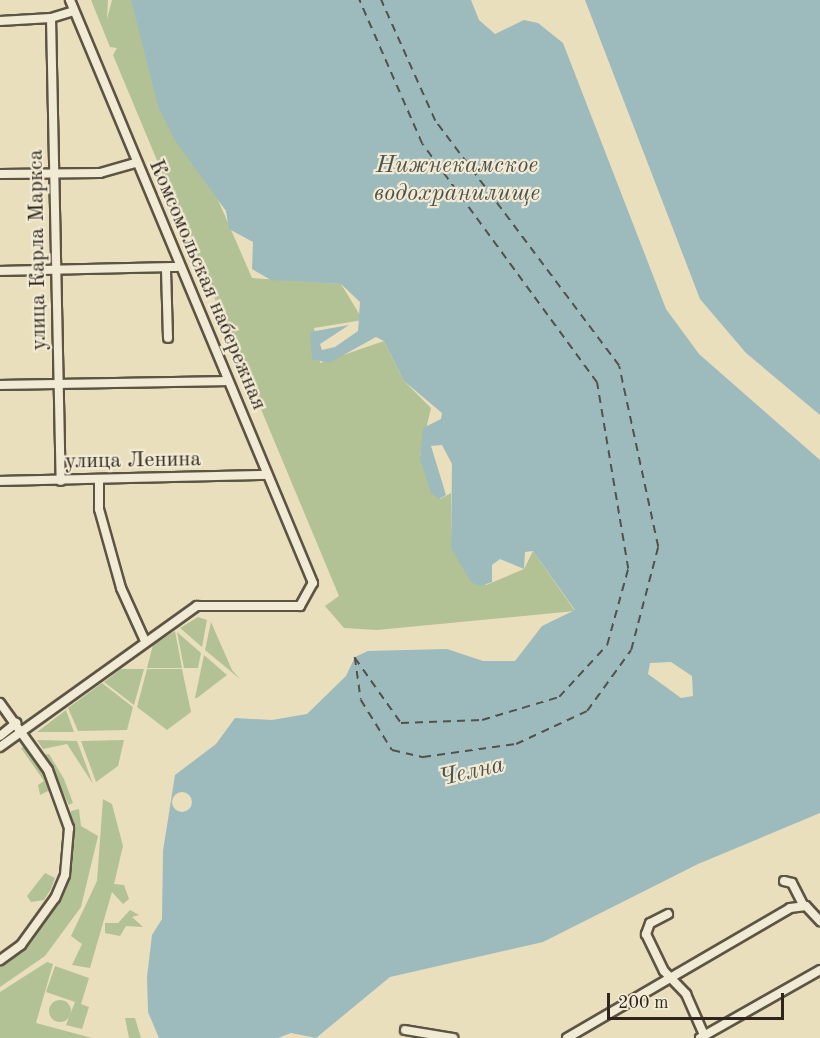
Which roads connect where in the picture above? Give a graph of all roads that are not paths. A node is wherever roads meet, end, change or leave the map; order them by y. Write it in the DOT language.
graph roads {
  1 [pos="70,0"];
  2 [pos="74,10"];
  3 [pos="51,18"];
  4 [pos="0,21"];
  5 [pos="136,163"];
  6 [pos="0,174"];
  7 [pos="55,175"];
  8 [pos="180,267"];
  9 [pos="55,270"];
  10 [pos="166,270"];
  11 [pos="0,271"];
  12 [pos="168,338"];
  13 [pos="227,381"];
  14 [pos="0,385"];
  15 [pos="59,385"];
  16 [pos="267,475"];
  17 [pos="99,480"];
  18 [pos="0,481"];
  19 [pos="61,481"];
  20 [pos="145,641"];
  21 [pos="0,703"];
  22 [pos="16,723"];
  23 [pos="22,730"];
  24 [pos="1,741"];
  25 [pos="784,881"];
  26 [pos="805,906"];
  27 [pos="668,914"];
  28 [pos="820,921"];
  29 [pos="0,960"];
  30 [pos="820,970"];
  31 [pos="671,976"];
  32 [pos="405,1030"];
  33 [pos="702,1036"];
  34 [pos="453,1038"];
  35 [pos="567,1038"];
  1 -- 2 [label="street, Комсомольская набережная"];
  2 -- 3 [label="street"];
  2 -- 5 [label="street, Комсомольская набережная"];
  3 -- 4 [label="street"];
  3 -- 7 [label="street, улица Карла Маркса"];
  5 -- 7 [label="street"];
  5 -- 8 [label="street, Комсомольская набережная"];
  6 -- 7 [label="street"];
  7 -- 9 [label="street, улица Карла Маркса"];
  8 -- 10 [label="street"];
  8 -- 13 [label="street, Комсомольская набережная"];
  9 -- 10 [label="street"];
  9 -- 11 [label="street"];
  9 -- 15 [label="street, улица Карла Маркса"];
  10 -- 12 [label="street"];
  13 -- 15 [label="street"];
  13 -- 16 [label="street, Комсомольская набережная"];
  14 -- 15 [label="street"];
  15 -- 19 [label="street, улица Карла Маркса"];
  16 -- 17 [label="street, улица Ленина"];
  16 -- 20 [label="street, Комсомольская набережная"];
  17 -- 19 [label="street, улица Ленина"];
  17 -- 20 [label="street"];
  18 -- 19 [label="street, улица Ленина"];
  20 -- 23 [label="street"];
  21 -- 22 [label="street"];
  22 -- 23 [label="street"];
  22 -- 24 [label="street"];
  23 -- 24 [label="street"];
  23 -- 29 [label="street"];
  25 -- 26 [label="street"];
  26 -- 28 [label="street"];
  26 -- 31 [label="street"];
  27 -- 31 [label="street"];
  30 -- 33 [label="street"];
  31 -- 33 [label="street"];
  31 -- 35 [label="street"];
  32 -- 34 [label="street"];
}
